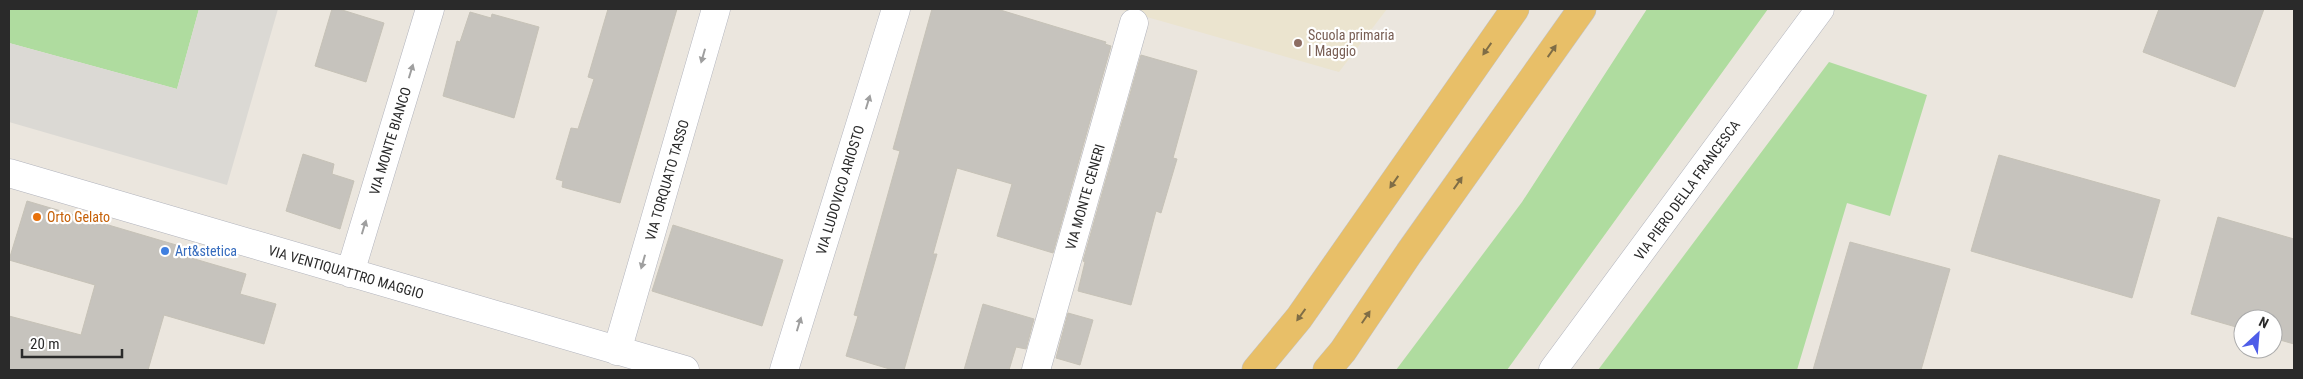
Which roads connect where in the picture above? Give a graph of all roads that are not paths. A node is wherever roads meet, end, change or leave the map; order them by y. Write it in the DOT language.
graph roads {
  1 [pos="430,9"];
  2 [pos="716,9"];
  3 [pos="896,9"];
  4 [pos="1515,9"];
  5 [pos="1582,9"];
  6 [pos="1820,9"];
  7 [pos="1134,23"];
  8 [pos="9,173"];
  9 [pos="350,273"];
  10 [pos="617,351"];
  11 [pos="1335,364"];
  12 [pos="684,370"];
  13 [pos="784,370"];
  14 [pos="1036,370"];
  15 [pos="1256,370"];
  16 [pos="1553,370"];
  9 -- 1 [label="street, VIA MONTE BIANCO, one-way"];
  2 -- 10 [label="street, VIA TORQUATO TASSO, one-way"];
  13 -- 3 [label="street, VIA LUDOVICO ARIOSTO, one-way"];
  4 -- 15 [label="highway, one-way"];
  11 -- 5 [label="highway, one-way"];
  6 -- 16 [label="street, VIA PIERO DELLA FRANCESCA"];
  7 -- 14 [label="street, VIA MONTE CENERI"];
  8 -- 9 [label="street, VIA VENTIQUATTRO MAGGIO"];
  9 -- 10 [label="street, VIA VENTIQUATTRO MAGGIO"];
  10 -- 12 [label="street, VIA VENTIQUATTRO MAGGIO"];
}
